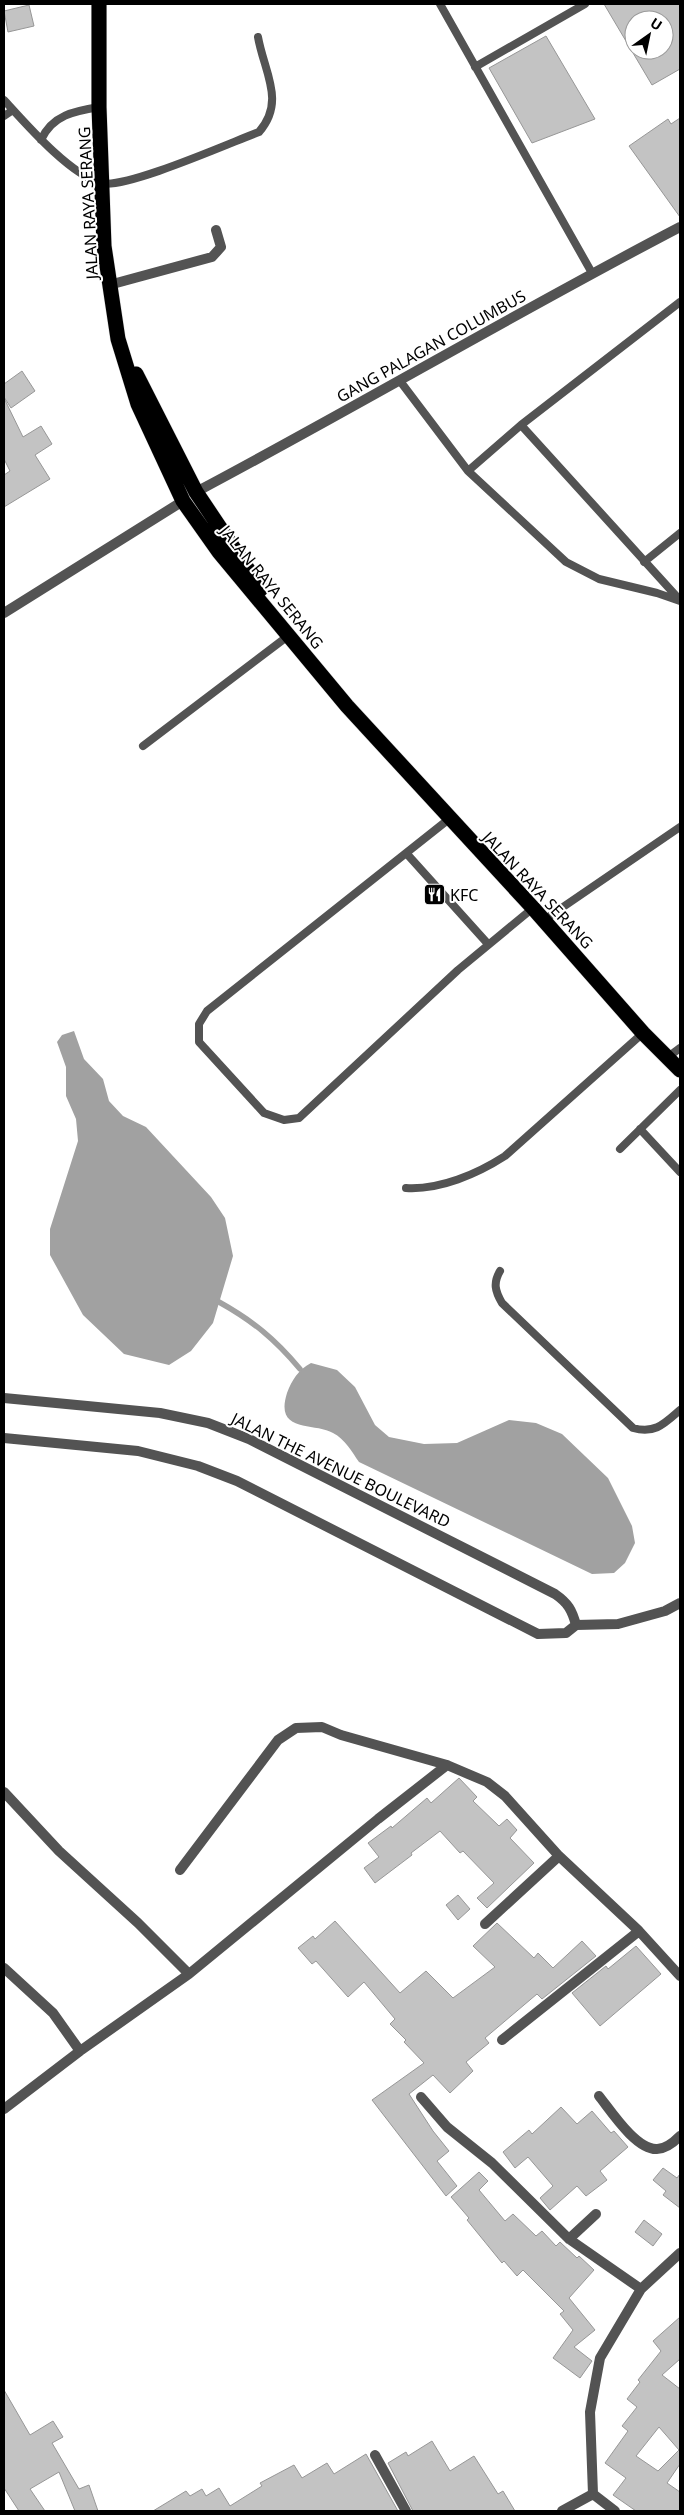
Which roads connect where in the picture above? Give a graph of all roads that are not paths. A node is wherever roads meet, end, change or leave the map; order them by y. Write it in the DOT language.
graph roads {
  1 [pos="99,4"];
  2 [pos="440,4"];
  3 [pos="585,4"];
  4 [pos="258,37"];
  5 [pos="475,67"];
  6 [pos="4,100"];
  7 [pos="99,107"];
  8 [pos="13,110"];
  9 [pos="4,116"];
  10 [pos="41,140"];
  11 [pos="102,184"];
  12 [pos="680,227"];
  13 [pos="216,230"];
  14 [pos="592,273"];
  15 [pos="109,285"];
  16 [pos="680,302"];
  17 [pos="118,339"];
  18 [pos="400,381"];
  19 [pos="521,425"];
  20 [pos="468,471"];
  21 [pos="196,492"];
  22 [pos="183,501"];
  23 [pos="680,533"];
  24 [pos="644,562"];
  25 [pos="679,600"];
  26 [pos="4,613"];
  27 [pos="287,634"];
  28 [pos="143,746"];
  29 [pos="448,818"];
  30 [pos="680,827"];
  31 [pos="407,854"];
  32 [pos="533,908"];
  33 [pos="544,920"];
  34 [pos="488,944"];
  35 [pos="643,1033"];
  36 [pos="674,1052"];
  37 [pos="680,1070"];
  38 [pos="680,1090"];
  39 [pos="640,1129"];
  40 [pos="620,1149"];
  41 [pos="680,1172"];
  42 [pos="406,1188"];
  43 [pos="500,1270"];
  44 [pos="4,1398"];
  45 [pos="680,1410"];
  46 [pos="4,1438"];
  47 [pos="680,1603"];
  48 [pos="576,1625"];
  49 [pos="447,1765"];
  50 [pos="4,1792"];
  51 [pos="559,1856"];
  52 [pos="180,1870"];
  53 [pos="485,1924"];
  54 [pos="639,1932"];
  55 [pos="4,1968"];
  56 [pos="189,1974"];
  57 [pos="680,1976"];
  58 [pos="502,2040"];
  59 [pos="80,2051"];
  60 [pos="421,2096"];
  61 [pos="599,2096"];
  62 [pos="4,2109"];
  63 [pos="680,2136"];
  64 [pos="596,2214"];
  65 [pos="569,2239"];
  66 [pos="680,2253"];
  67 [pos="641,2289"];
  68 [pos="375,2455"];
  69 [pos="593,2494"];
  70 [pos="406,2511"];
  71 [pos="562,2511"];
  72 [pos="616,2511"];
  1 -- 7 [label="highway, JALAN RAYA SERANG"];
  2 -- 5 [label="lane"];
  3 -- 5 [label="lane"];
  4 -- 11 [label="lane"];
  5 -- 14 [label="lane"];
  6 -- 8 [label="lane"];
  7 -- 10 [label="lane"];
  7 -- 11 [label="highway, JALAN RAYA SERANG"];
  8 -- 9 [label="lane"];
  8 -- 10 [label="lane"];
  10 -- 11 [label="lane"];
  11 -- 15 [label="highway, JALAN RAYA SERANG"];
  12 -- 14 [label="street, GANG PALAGAN COLUMBUS"];
  13 -- 15 [label="street"];
  14 -- 18 [label="street, GANG PALAGAN COLUMBUS"];
  15 -- 17 [label="highway, JALAN RAYA SERANG"];
  16 -- 19 [label="lane"];
  17 -- 21 [label="highway"];
  17 -- 22 [label="highway, JALAN RAYA SERANG"];
  18 -- 20 [label="lane"];
  18 -- 21 [label="street, GANG PALAGAN COLUMBUS"];
  19 -- 20 [label="lane"];
  19 -- 24 [label="lane"];
  20 -- 25 [label="lane"];
  21 -- 27 [label="highway"];
  22 -- 26 [label="street"];
  22 -- 27 [label="highway, JALAN RAYA SERANG"];
  23 -- 24 [label="lane"];
  24 -- 25 [label="lane"];
  27 -- 28 [label="lane"];
  27 -- 29 [label="highway, JALAN RAYA SERANG"];
  29 -- 31 [label="lane"];
  29 -- 32 [label="highway, JALAN RAYA SERANG"];
  30 -- 33 [label="lane"];
  31 -- 34 [label="lane"];
  31 -- 34 [label="lane"];
  32 -- 33 [label="highway, JALAN RAYA SERANG"];
  32 -- 34 [label="lane"];
  33 -- 35 [label="highway, JALAN RAYA SERANG"];
  35 -- 36 [label="highway, JALAN RAYA SERANG"];
  35 -- 42 [label="lane"];
  36 -- 37 [label="highway, JALAN RAYA SERANG"];
  38 -- 39 [label="lane"];
  39 -- 40 [label="lane"];
  39 -- 41 [label="lane"];
  43 -- 45 [label="lane"];
  44 -- 48 [label="street, JALAN THE AVENUE BOULEVARD"];
  46 -- 48 [label="street"];
  47 -- 48 [label="street"];
  49 -- 51 [label="street"];
  49 -- 52 [label="street"];
  49 -- 56 [label="street"];
  50 -- 56 [label="street"];
  51 -- 53 [label="street"];
  51 -- 54 [label="street"];
  54 -- 57 [label="street"];
  54 -- 58 [label="street"];
  55 -- 59 [label="street"];
  56 -- 59 [label="street"];
  59 -- 62 [label="street"];
  60 -- 65 [label="street"];
  61 -- 63 [label="street"];
  64 -- 65 [label="street"];
  65 -- 67 [label="street"];
  66 -- 67 [label="street"];
  67 -- 69 [label="street"];
  68 -- 70 [label="street"];
  69 -- 71 [label="street"];
  69 -- 72 [label="street"];
}
